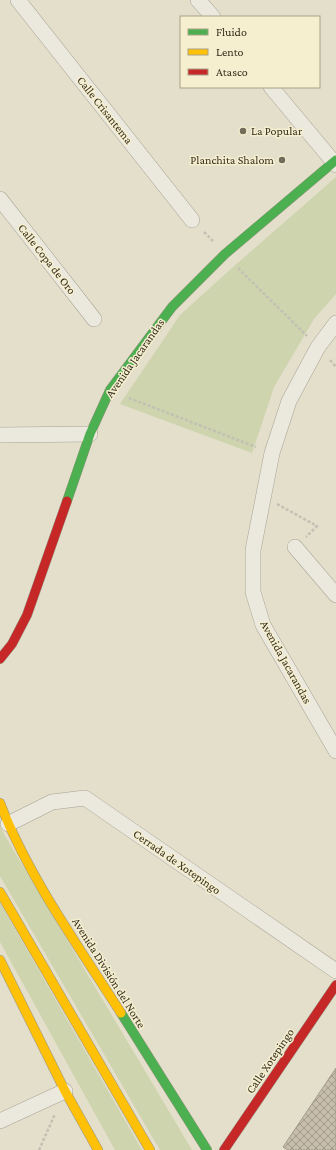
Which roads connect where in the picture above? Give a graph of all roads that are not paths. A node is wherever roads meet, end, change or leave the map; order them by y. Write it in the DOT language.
graph roads {
  1 [pos="18,0"];
  2 [pos="198,0"];
  3 [pos="212,16"];
  4 [pos="272,88"];
  5 [pos="335,163"];
  6 [pos="0,199"];
  7 [pos="192,220"];
  8 [pos="94,319"];
  9 [pos="336,323"];
  10 [pos="90,434"];
  11 [pos="0,436"];
  12 [pos="295,547"];
  13 [pos="336,595"];
  14 [pos="0,659"];
  15 [pos="336,751"];
  16 [pos="0,804"];
  17 [pos="8,824"];
  18 [pos="0,892"];
  19 [pos="0,960"];
  20 [pos="336,972"];
  21 [pos="336,985"];
  22 [pos="65,1092"];
  23 [pos="0,1121"];
  24 [pos="98,1150"];
  25 [pos="150,1150"];
  26 [pos="207,1150"];
  27 [pos="224,1150"];
  1 -- 7 [label="street, Calle Crisantema"];
  2 -- 3 [label="street"];
  4 -- 5 [label="street"];
  5 -- 10 [label="street, Avenida Jacarandas"];
  6 -- 8 [label="street, Calle Copa de Oro"];
  9 -- 15 [label="street, Avenida Jacarandas"];
  10 -- 11 [label="street"];
  10 -- 14 [label="street, Avenida Jacarandas"];
  12 -- 13 [label="street"];
  16 -- 17 [label="street, Avenida División del Norte"];
  17 -- 20 [label="street, Cerrada de Xotepingo"];
  17 -- 26 [label="street, Avenida División del Norte"];
  18 -- 25 [label="street"];
  19 -- 22 [label="street"];
  21 -- 27 [label="street, Calle Xotepingo"];
  22 -- 23 [label="street"];
  22 -- 24 [label="street"];
}
